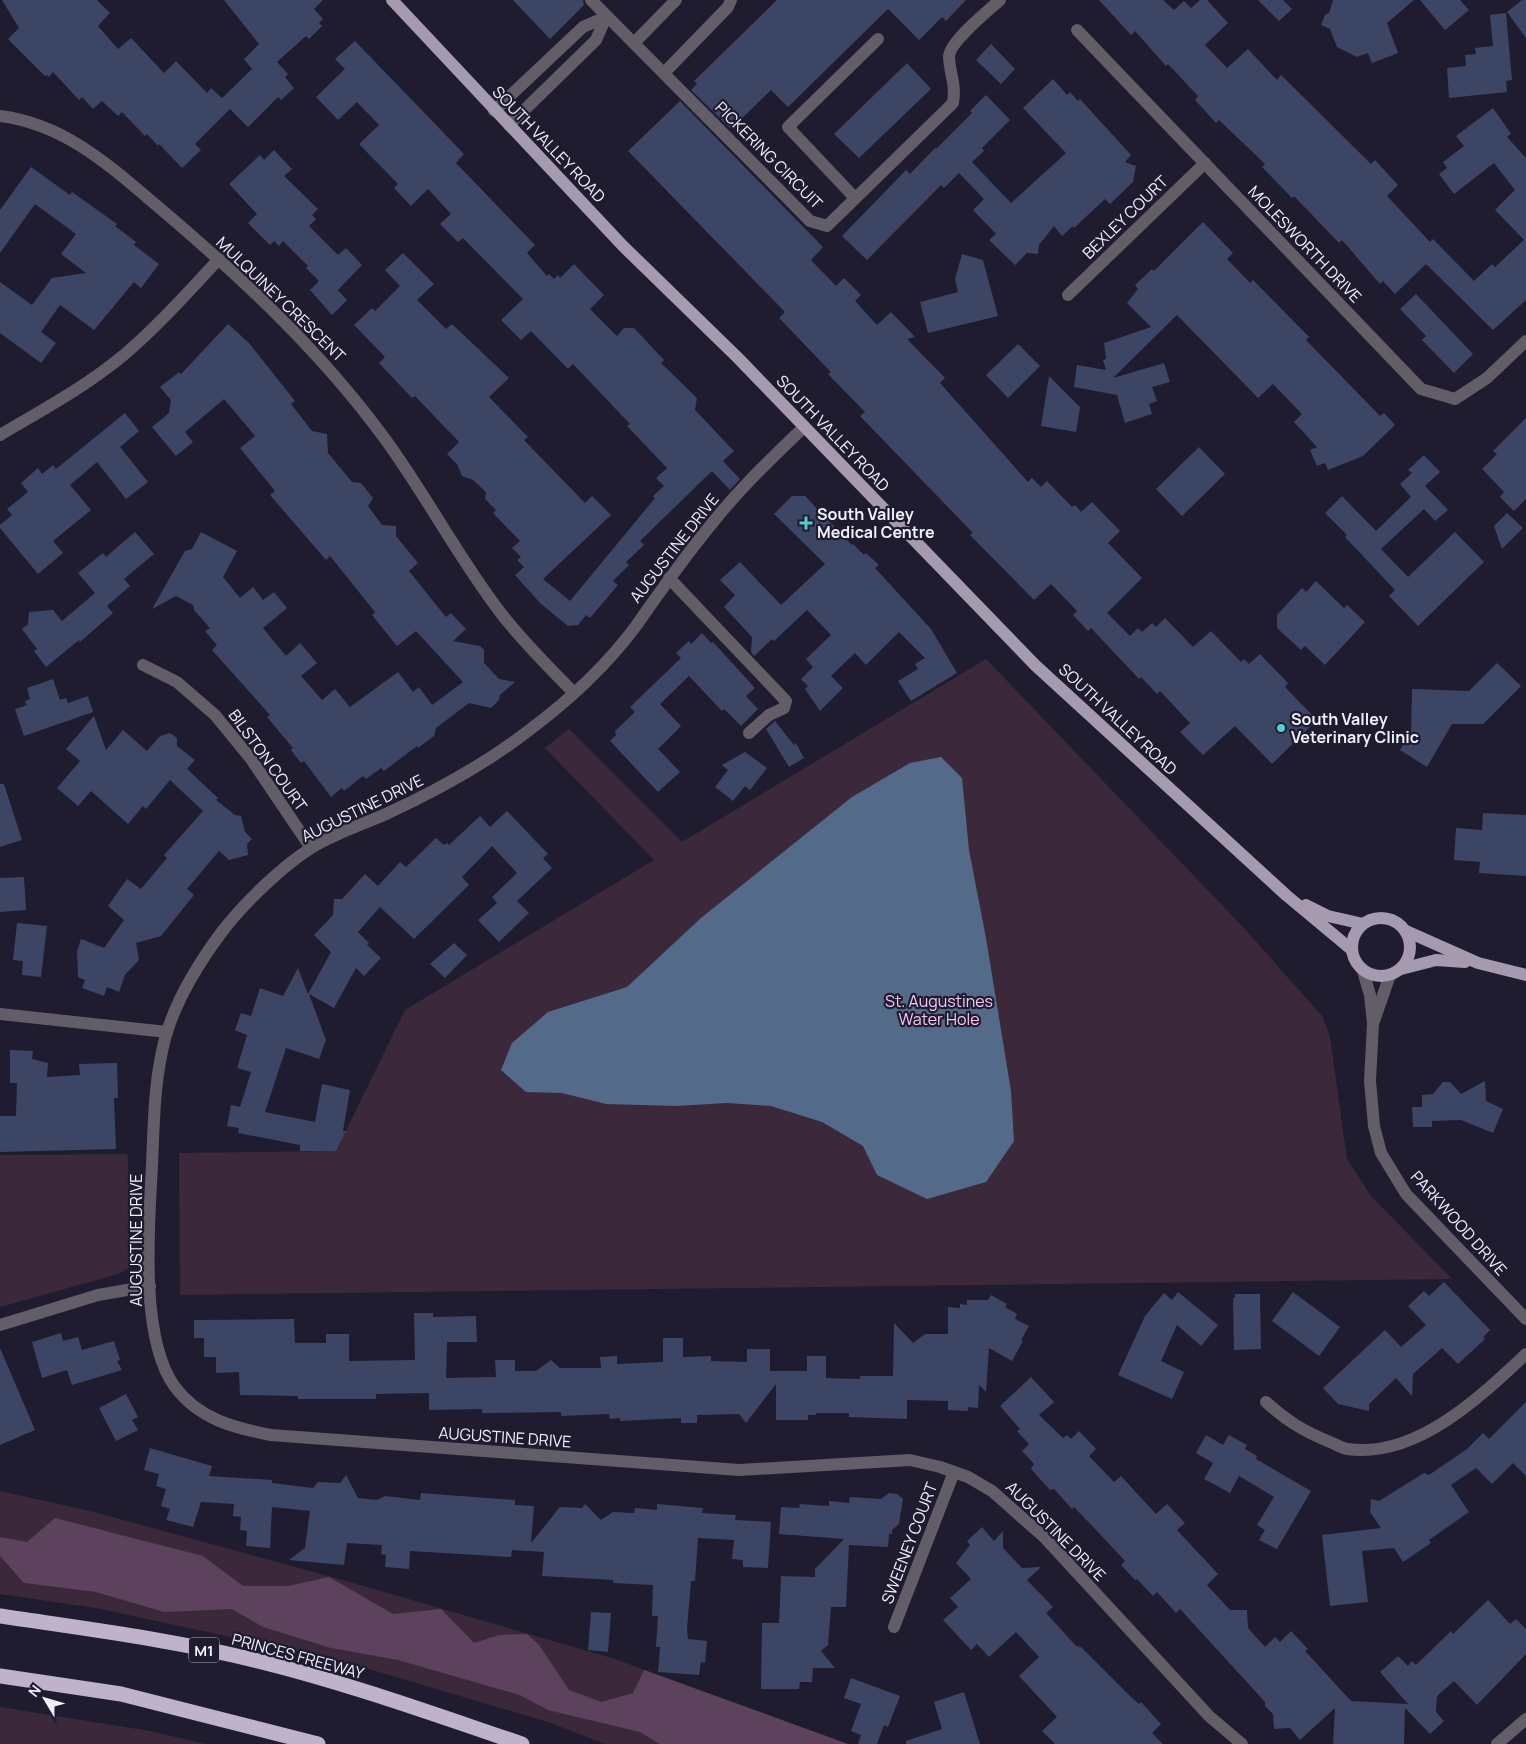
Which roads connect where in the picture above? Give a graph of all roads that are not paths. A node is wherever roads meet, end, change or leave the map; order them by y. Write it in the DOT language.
graph roads {
  1 [pos="392,0"];
  2 [pos="591,0"];
  3 [pos="676,0"];
  4 [pos="731,0"];
  5 [pos="1000,0"];
  6 [pos="606,17"];
  7 [pos="1077,30"];
  8 [pos="878,40"];
  9 [pos="634,43"];
  10 [pos="664,73"];
  11 [pos="494,111"];
  12 [pos="0,116"];
  13 [pos="509,125"];
  14 [pos="1205,163"];
  15 [pos="855,198"];
  16 [pos="219,260"];
  17 [pos="1068,295"];
  18 [pos="1526,341"];
  19 [pos="804,427"];
  20 [pos="0,435"];
  21 [pos="670,578"];
  22 [pos="143,666"];
  23 [pos="573,692"];
  24 [pos="749,732"];
  25 [pos="311,848"];
  26 [pos="1286,895"];
  27 [pos="1363,924"];
  28 [pos="1406,931"];
  29 [pos="1352,950"];
  30 [pos="1478,963"];
  31 [pos="1363,970"];
  32 [pos="1395,972"];
  33 [pos="1526,975"];
  34 [pos="0,1014"];
  35 [pos="1373,1023"];
  36 [pos="167,1032"];
  37 [pos="150,1286"];
  38 [pos="1526,1319"];
  39 [pos="0,1325"];
  40 [pos="1526,1354"];
  41 [pos="1266,1402"];
  42 [pos="954,1472"];
  43 [pos="0,1616"];
  44 [pos="894,1627"];
  45 [pos="0,1676"];
  46 [pos="1526,1719"];
  47 [pos="318,1744"];
  48 [pos="522,1744"];
  49 [pos="1242,1744"];
  50 [pos="1496,1744"];
  1 -- 11 [label="main road, SOUTH VALLEY ROAD"];
  2 -- 6 [label="street, PICKERING CIRCUIT"];
  3 -- 9 [label="street"];
  4 -- 10 [label="street"];
  5 -- 15 [label="street, PICKERING CIRCUIT"];
  6 -- 9 [label="street, PICKERING CIRCUIT"];
  6 -- 11 [label="street"];
  6 -- 13 [label="street"];
  7 -- 14 [label="street, MOLESWORTH DRIVE"];
  8 -- 15 [label="street"];
  9 -- 10 [label="street, PICKERING CIRCUIT"];
  10 -- 15 [label="street, PICKERING CIRCUIT"];
  11 -- 13 [label="main road, SOUTH VALLEY ROAD"];
  12 -- 16 [label="street, MULQUINEY CRESCENT"];
  13 -- 19 [label="main road, SOUTH VALLEY ROAD"];
  14 -- 17 [label="street, BEXLEY COURT"];
  14 -- 18 [label="street, MOLESWORTH DRIVE"];
  16 -- 20 [label="street"];
  16 -- 23 [label="street, MULQUINEY CRESCENT"];
  19 -- 21 [label="street, AUGUSTINE DRIVE"];
  19 -- 26 [label="main road, SOUTH VALLEY ROAD"];
  21 -- 23 [label="street, AUGUSTINE DRIVE"];
  21 -- 24 [label="street"];
  22 -- 25 [label="street, BILSTON COURT"];
  23 -- 25 [label="street, AUGUSTINE DRIVE"];
  25 -- 36 [label="street, AUGUSTINE DRIVE"];
  26 -- 27 [label="main road, SOUTH VALLEY ROAD"];
  26 -- 29 [label="main road, SOUTH VALLEY ROAD"];
  27 -- 28 [label="main road, SOUTH VALLEY ROAD"];
  27 -- 29 [label="main road"];
  28 -- 30 [label="main road, SOUTH VALLEY ROAD"];
  28 -- 32 [label="main road"];
  29 -- 31 [label="main road, SOUTH VALLEY ROAD"];
  30 -- 32 [label="main road, SOUTH VALLEY ROAD"];
  30 -- 33 [label="main road, SOUTH VALLEY ROAD"];
  31 -- 32 [label="main road, SOUTH VALLEY ROAD"];
  31 -- 35 [label="street, PARKWOOD DRIVE"];
  32 -- 35 [label="street, PARKWOOD DRIVE"];
  34 -- 36 [label="street"];
  35 -- 38 [label="street, PARKWOOD DRIVE"];
  36 -- 37 [label="street, AUGUSTINE DRIVE"];
  37 -- 39 [label="street"];
  37 -- 42 [label="street, AUGUSTINE DRIVE"];
  40 -- 41 [label="street"];
  42 -- 44 [label="street, SWEENEY COURT"];
  42 -- 49 [label="street, AUGUSTINE DRIVE"];
  43 -- 48 [label="highway, PRINCES FREEWAY / M1"];
  45 -- 47 [label="highway"];
  46 -- 50 [label="street"];
}
